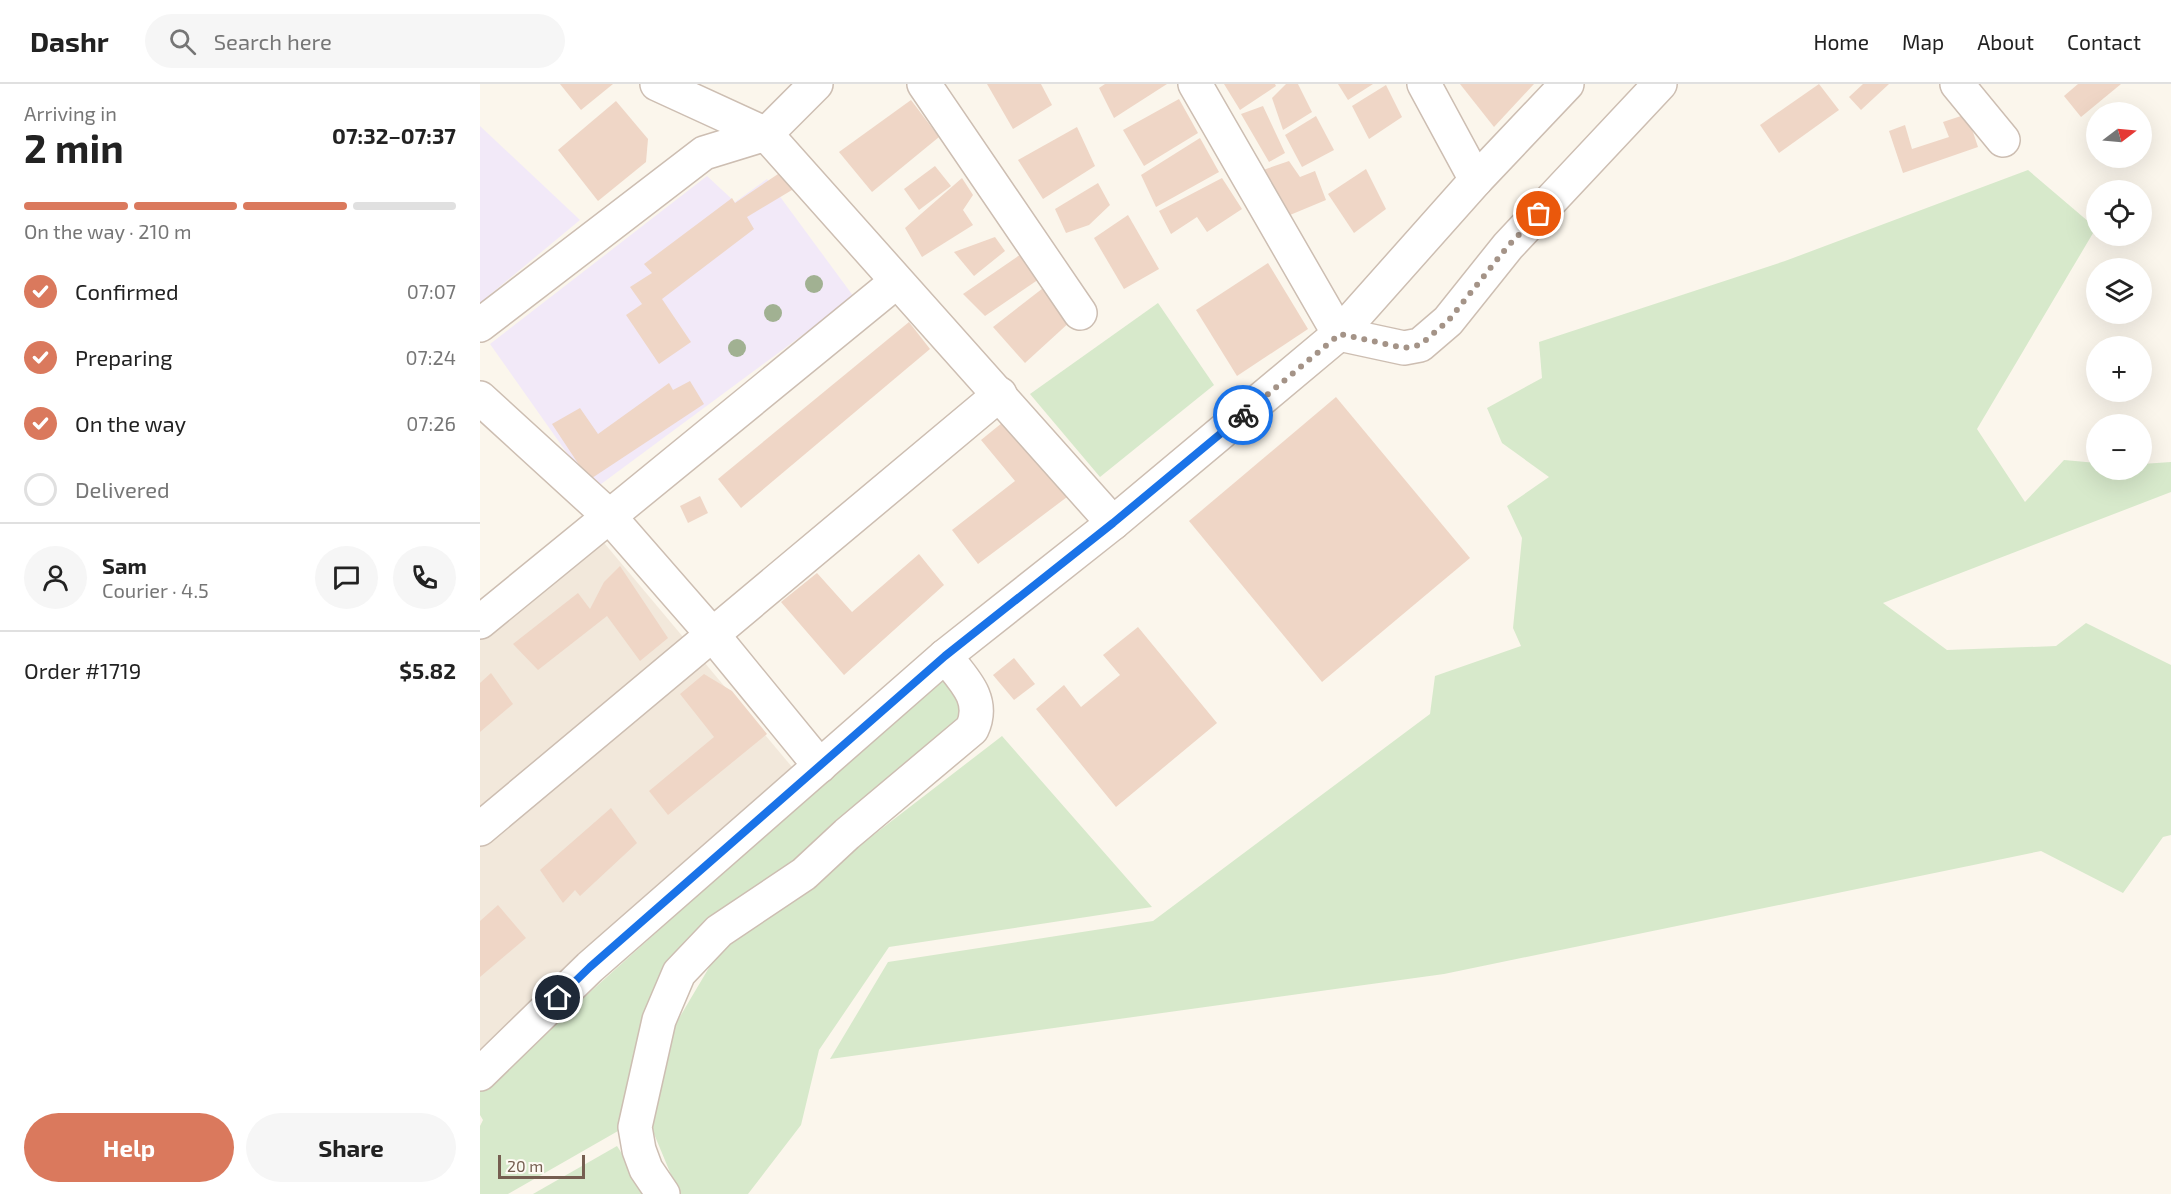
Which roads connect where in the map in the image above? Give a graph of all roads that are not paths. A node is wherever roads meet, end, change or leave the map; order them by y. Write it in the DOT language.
graph roads {
  1 [pos="657,84"];
  2 [pos="816,84"];
  3 [pos="924,84"];
  4 [pos="1195,84"];
  5 [pos="1424,84"];
  6 [pos="1567,84"];
  7 [pos="1660,84"];
  8 [pos="1957,84"];
  9 [pos="766,134"];
  10 [pos="2003,140"];
  11 [pos="1476,180"];
  12 [pos="896,282"];
  13 [pos="1080,313"];
  14 [pos="480,326"];
  15 [pos="1340,334"];
  16 [pos="1000,394"];
  17 [pos="480,398"];
  18 [pos="609,515"];
  19 [pos="1113,523"];
  20 [pos="480,622"];
  21 [pos="712,634"];
  22 [pos="945,656"];
  23 [pos="820,766"];
  24 [pos="480,829"];
  25 [pos="480,1074"];
  26 [pos="663,1194"];
  1 -- 9 [label="street"];
  2 -- 9 [label="street"];
  3 -- 13 [label="street"];
  4 -- 15 [label="street"];
  5 -- 11 [label="street"];
  6 -- 11 [label="street"];
  7 -- 15 [label="street"];
  8 -- 10 [label="street"];
  9 -- 12 [label="street"];
  9 -- 14 [label="street"];
  11 -- 15 [label="street"];
  12 -- 16 [label="street"];
  12 -- 18 [label="street"];
  15 -- 19 [label="street"];
  16 -- 19 [label="street"];
  16 -- 21 [label="street"];
  17 -- 18 [label="street"];
  18 -- 20 [label="street"];
  18 -- 21 [label="street"];
  19 -- 22 [label="street"];
  21 -- 23 [label="street"];
  21 -- 24 [label="street"];
  22 -- 23 [label="street"];
  22 -- 26 [label="street"];
  23 -- 25 [label="street"];
}
